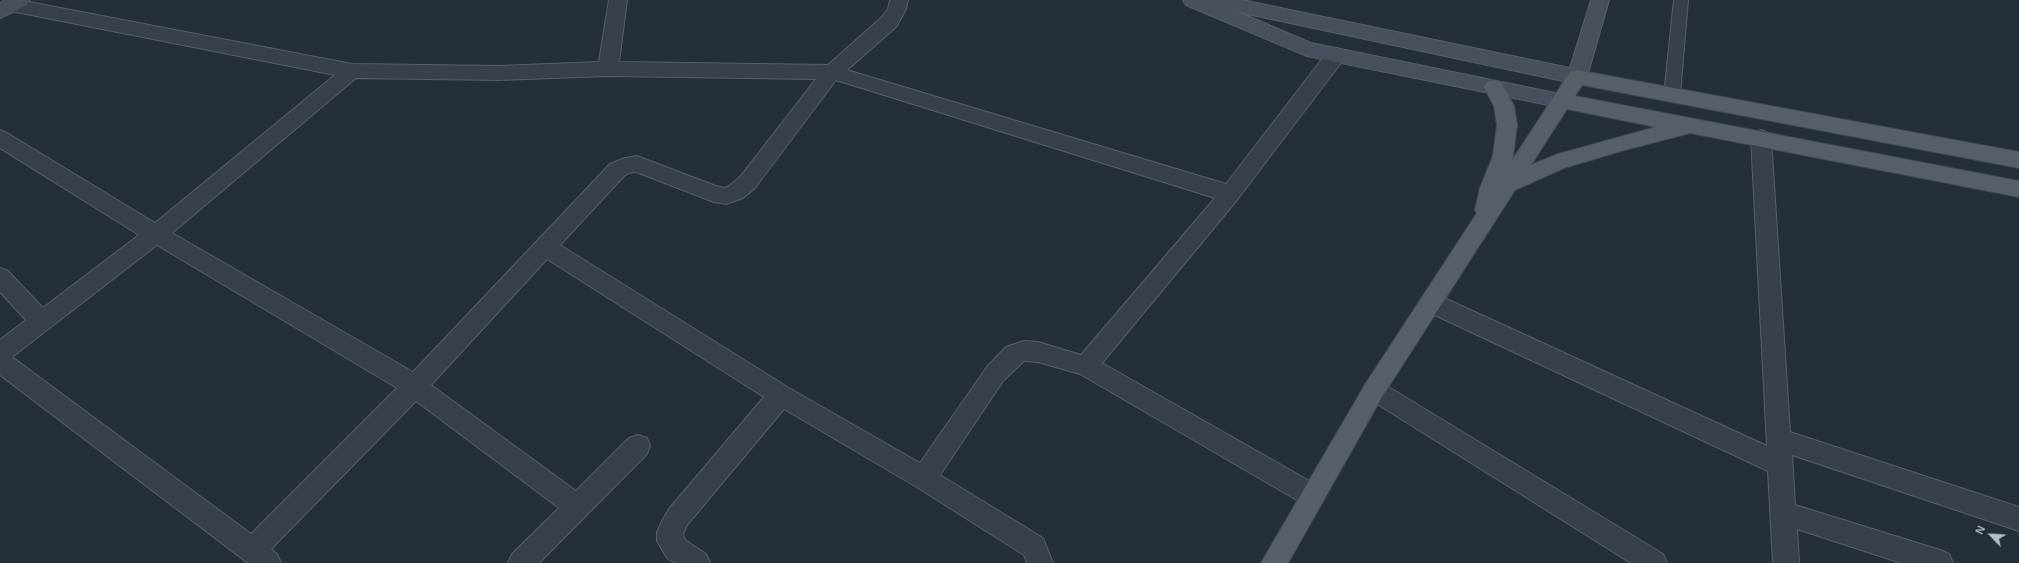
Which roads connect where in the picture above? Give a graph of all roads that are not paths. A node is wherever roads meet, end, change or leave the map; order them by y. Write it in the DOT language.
graph roads {
  1 [pos="618,0"];
  2 [pos="899,0"];
  3 [pos="1192,0"];
  4 [pos="1211,0"];
  5 [pos="1600,0"];
  6 [pos="1681,0"];
  7 [pos="11,5"];
  8 [pos="1336,55"];
  9 [pos="608,70"];
  10 [pos="352,71"];
  11 [pos="832,72"];
  12 [pos="1577,77"];
  13 [pos="1494,87"];
  14 [pos="1672,96"];
  15 [pos="1563,101"];
  16 [pos="1692,125"];
  17 [pos="0,138"];
  18 [pos="1761,138"];
  19 [pos="2019,160"];
  20 [pos="1509,184"];
  21 [pos="2019,190"];
  22 [pos="1230,194"];
  23 [pos="1484,221"];
  24 [pos="156,234"];
  25 [pos="545,247"];
  26 [pos="0,277"];
  27 [pos="1432,303"];
  28 [pos="42,322"];
  29 [pos="0,353"];
  30 [pos="0,362"];
  31 [pos="1086,366"];
  32 [pos="415,386"];
  33 [pos="1374,390"];
  34 [pos="781,395"];
  35 [pos="1778,439"];
  36 [pos="638,446"];
  37 [pos="1780,464"];
  38 [pos="924,478"];
  39 [pos="1311,495"];
  40 [pos="576,506"];
  41 [pos="1783,513"];
  42 [pos="2019,519"];
  43 [pos="260,556"];
  44 [pos="521,563"];
  45 [pos="697,563"];
  46 [pos="1040,563"];
  47 [pos="1274,563"];
  48 [pos="1654,563"];
  49 [pos="1786,563"];
  50 [pos="1940,563"];
  1 -- 9 [label="street"];
  2 -- 11 [label="street"];
  3 -- 8 [label="street"];
  4 -- 12 [label="street"];
  5 -- 12 [label="street"];
  6 -- 14 [label="lane"];
  7 -- 10 [label="street"];
  8 -- 13 [label="street"];
  8 -- 22 [label="street"];
  9 -- 10 [label="street"];
  9 -- 11 [label="street"];
  10 -- 24 [label="street"];
  11 -- 22 [label="street"];
  11 -- 25 [label="street"];
  12 -- 14 [label="main road"];
  12 -- 15 [label="main road"];
  13 -- 15 [label="street"];
  13 -- 23 [label="main road"];
  14 -- 19 [label="main road"];
  15 -- 16 [label="main road"];
  15 -- 20 [label="main road"];
  16 -- 18 [label="main road"];
  16 -- 20 [label="main road"];
  17 -- 24 [label="street"];
  18 -- 21 [label="main road"];
  18 -- 35 [label="street"];
  20 -- 23 [label="main road"];
  22 -- 31 [label="street"];
  23 -- 27 [label="main road"];
  24 -- 28 [label="street"];
  24 -- 32 [label="street"];
  25 -- 32 [label="street"];
  25 -- 34 [label="street"];
  26 -- 28 [label="street"];
  27 -- 33 [label="main road"];
  27 -- 37 [label="street"];
  28 -- 29 [label="street"];
  30 -- 43 [label="street"];
  31 -- 38 [label="street"];
  31 -- 39 [label="street"];
  32 -- 40 [label="street"];
  32 -- 43 [label="street"];
  33 -- 39 [label="main road"];
  33 -- 48 [label="street"];
  34 -- 38 [label="street"];
  34 -- 45 [label="street"];
  35 -- 37 [label="street"];
  35 -- 42 [label="street"];
  36 -- 40 [label="street"];
  37 -- 41 [label="street"];
  38 -- 46 [label="street"];
  39 -- 47 [label="main road"];
  40 -- 44 [label="street"];
  41 -- 49 [label="street"];
  41 -- 50 [label="street"];
}
